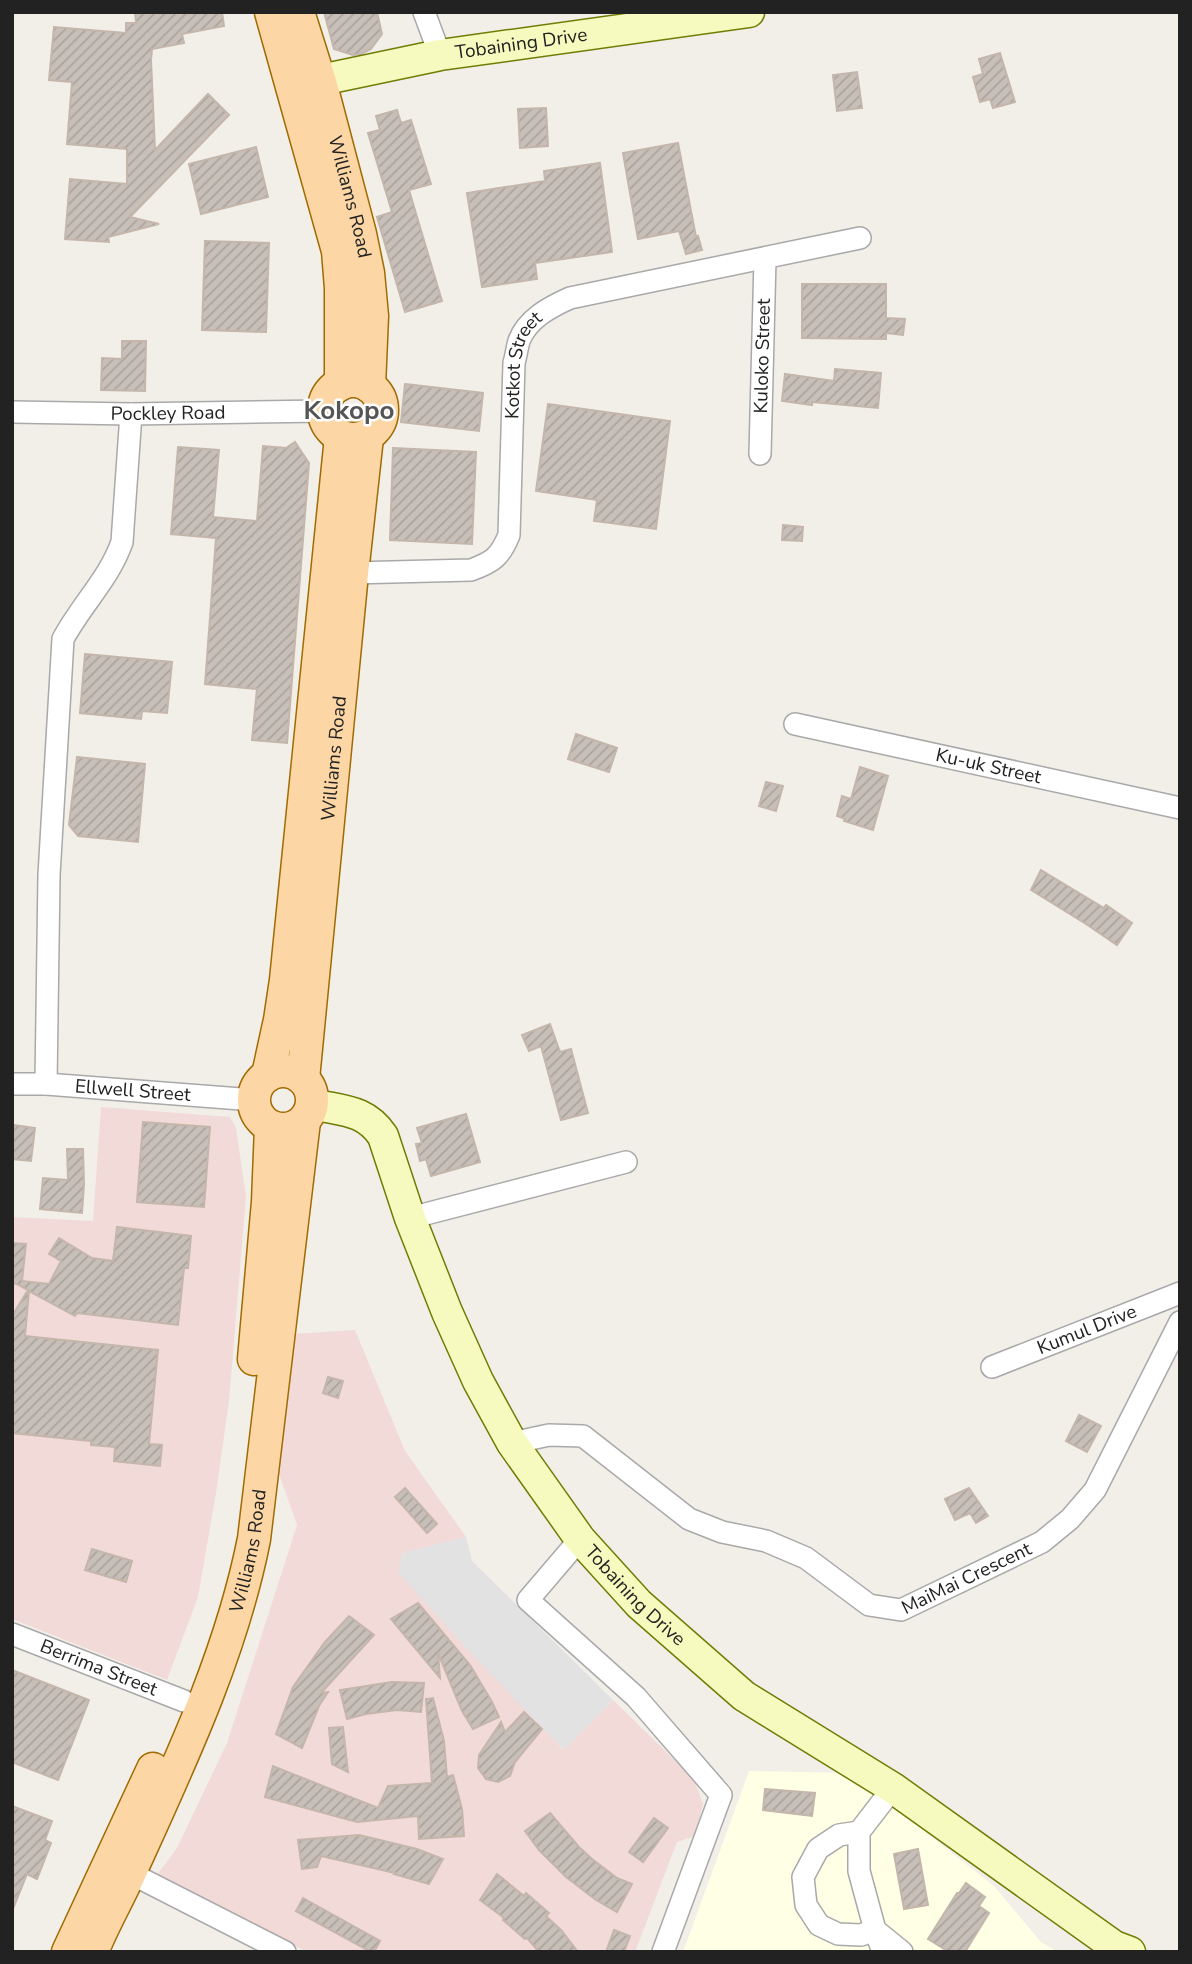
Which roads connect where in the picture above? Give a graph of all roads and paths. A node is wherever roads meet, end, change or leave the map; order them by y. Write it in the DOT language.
graph roads {
  1 [pos="271,12"];
  2 [pos="298,12"];
  3 [pos="424,12"];
  4 [pos="749,12"];
  5 [pos="440,55"];
  6 [pos="306,84"];
  7 [pos="860,238"];
  8 [pos="765,259"];
  9 [pos="355,385"];
  10 [pos="324,411"];
  11 [pos="12,412"];
  12 [pos="131,414"];
  13 [pos="354,437"];
  14 [pos="760,454"];
  15 [pos="340,572"];
  16 [pos="795,724"];
  17 [pos="1180,808"];
  18 [pos="12,1084"];
  19 [pos="46,1084"];
  20 [pos="261,1088"];
  21 [pos="306,1101"];
  22 [pos="271,1127"];
  23 [pos="626,1162"];
  24 [pos="410,1218"];
  25 [pos="1180,1293"];
  26 [pos="1180,1322"];
  27 [pos="992,1367"];
  28 [pos="512,1443"];
  29 [pos="580,1539"];
  30 [pos="12,1634"];
  31 [pos="184,1702"];
  32 [pos="893,1788"];
  33 [pos="859,1832"];
  34 [pos="130,1873"];
  35 [pos="875,1930"];
  36 [pos="88,1950"];
  37 [pos="285,1952"];
  38 [pos="663,1952"];
  39 [pos="883,1952"];
  40 [pos="902,1952"];
  41 [pos="1130,1952"];
  1 -- 6 [label="main road, Williams Road"];
  2 -- 6 [label="main road, Williams Road"];
  3 -- 5 [label="street"];
  4 -- 5 [label="street, Tobaining Drive"];
  5 -- 6 [label="street, Tobaining Drive"];
  6 -- 9 [label="main road, Williams Road"];
  7 -- 8 [label="street, Kotkot Street"];
  8 -- 14 [label="street, Kuloko Street"];
  8 -- 15 [label="street, Kotkot Street"];
  9 -- 10 [label="main road, Williams Road"];
  9 -- 13 [label="main road, Williams Road"];
  10 -- 12 [label="street, Pockley Road"];
  10 -- 13 [label="main road"];
  11 -- 12 [label="street, Pockley Road"];
  12 -- 19 [label="street"];
  13 -- 15 [label="main road, Williams Road"];
  15 -- 20 [label="main road, Williams Road"];
  15 -- 21 [label="main road, Williams Road"];
  16 -- 17 [label="street, Ku-uk Street"];
  18 -- 19 [label="street, Ellwell Street"];
  19 -- 20 [label="street, Ellwell Street"];
  20 -- 21 [label="main road"];
  20 -- 22 [label="main road"];
  21 -- 22 [label="main road"];
  21 -- 24 [label="street, Tobaining Drive"];
  21 -- 34 [label="main road, Williams Road"];
  22 -- 31 [label="main road, Williams Road"];
  23 -- 24 [label="street"];
  24 -- 28 [label="street, Tobaining Drive"];
  25 -- 27 [label="street, Kumul Drive"];
  26 -- 28 [label="street, MaiMai Crescent"];
  28 -- 29 [label="street, Tobaining Drive"];
  29 -- 32 [label="street, Tobaining Drive"];
  29 -- 38 [label="street"];
  30 -- 31 [label="street, Berrima Street"];
  31 -- 36 [label="main road, Williams Road"];
  32 -- 33 [label="street"];
  32 -- 41 [label="street, Tobaining Drive"];
  33 -- 35 [label="street"];
  33 -- 35 [label="street"];
  34 -- 36 [label="main road, Williams Road"];
  34 -- 37 [label="street"];
  35 -- 39 [label="street"];
  35 -- 40 [label="street"];
}
